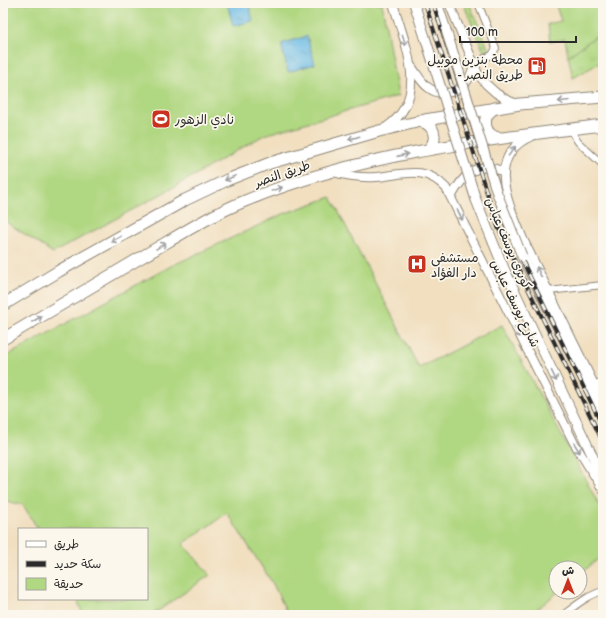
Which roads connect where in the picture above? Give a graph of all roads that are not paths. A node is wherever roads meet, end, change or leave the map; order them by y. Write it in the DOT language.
graph roads {
  1 [pos="393,3"];
  2 [pos="414,3"];
  3 [pos="437,3"];
  4 [pos="449,3"];
  5 [pos="478,3"];
  6 [pos="474,63"];
  7 [pos="411,65"];
  8 [pos="603,97"];
  9 [pos="520,104"];
  10 [pos="495,108"];
  11 [pos="419,121"];
  12 [pos="603,125"];
  13 [pos="570,129"];
  14 [pos="379,131"];
  15 [pos="542,133"];
  16 [pos="501,138"];
  17 [pos="429,149"];
  18 [pos="603,165"];
  19 [pos="332,171"];
  20 [pos="504,172"];
  21 [pos="451,197"];
  22 [pos="603,285"];
  23 [pos="548,291"];
  24 [pos="3,305"];
  25 [pos="3,339"];
  26 [pos="592,383"];
  27 [pos="603,385"];
  28 [pos="603,403"];
  29 [pos="603,418"];
  30 [pos="603,484"];
  31 [pos="603,490"];
  32 [pos="603,591"];
  33 [pos="564,615"];
  1 -- 7 [label="street, one-way"];
  2 -- 30 [label="main road, كوبرى يوسف عباس, one-way, bridge"];
  3 -- 29 [label="main road, كوبرى يوسف عباس, bridge"];
  4 -- 6 [label="street"];
  5 -- 6 [label="street"];
  6 -- 7 [label="street"];
  6 -- 9 [label="street"];
  7 -- 14 [label="street"];
  8 -- 9 [label="highway, طريق النصر, one-way"];
  9 -- 10 [label="highway, طريق النصر"];
  10 -- 11 [label="highway, طريق النصر"];
  10 -- 16 [label="highway"];
  11 -- 14 [label="highway, طريق النصر"];
  11 -- 17 [label="highway"];
  12 -- 13 [label="highway, طريق النصر"];
  13 -- 15 [label="highway, طريق النصر"];
  13 -- 18 [label="street"];
  14 -- 24 [label="highway, طريق النصر, one-way"];
  15 -- 16 [label="highway, طريق النصر"];
  20 -- 15 [label="street, one-way"];
  16 -- 17 [label="highway, طريق النصر"];
  19 -- 17 [label="highway, طريق النصر, one-way"];
  19 -- 21 [label="street, شارع يوسف عباس"];
  25 -- 19 [label="highway, طريق النصر, one-way"];
  20 -- 21 [label="street"];
  23 -- 20 [label="street, one-way"];
  21 -- 31 [label="street, شارع يوسف عباس, one-way"];
  22 -- 23 [label="street"];
  23 -- 26 [label="street"];
  26 -- 27 [label="street"];
  26 -- 28 [label="street"];
  32 -- 33 [label="street"];
}
